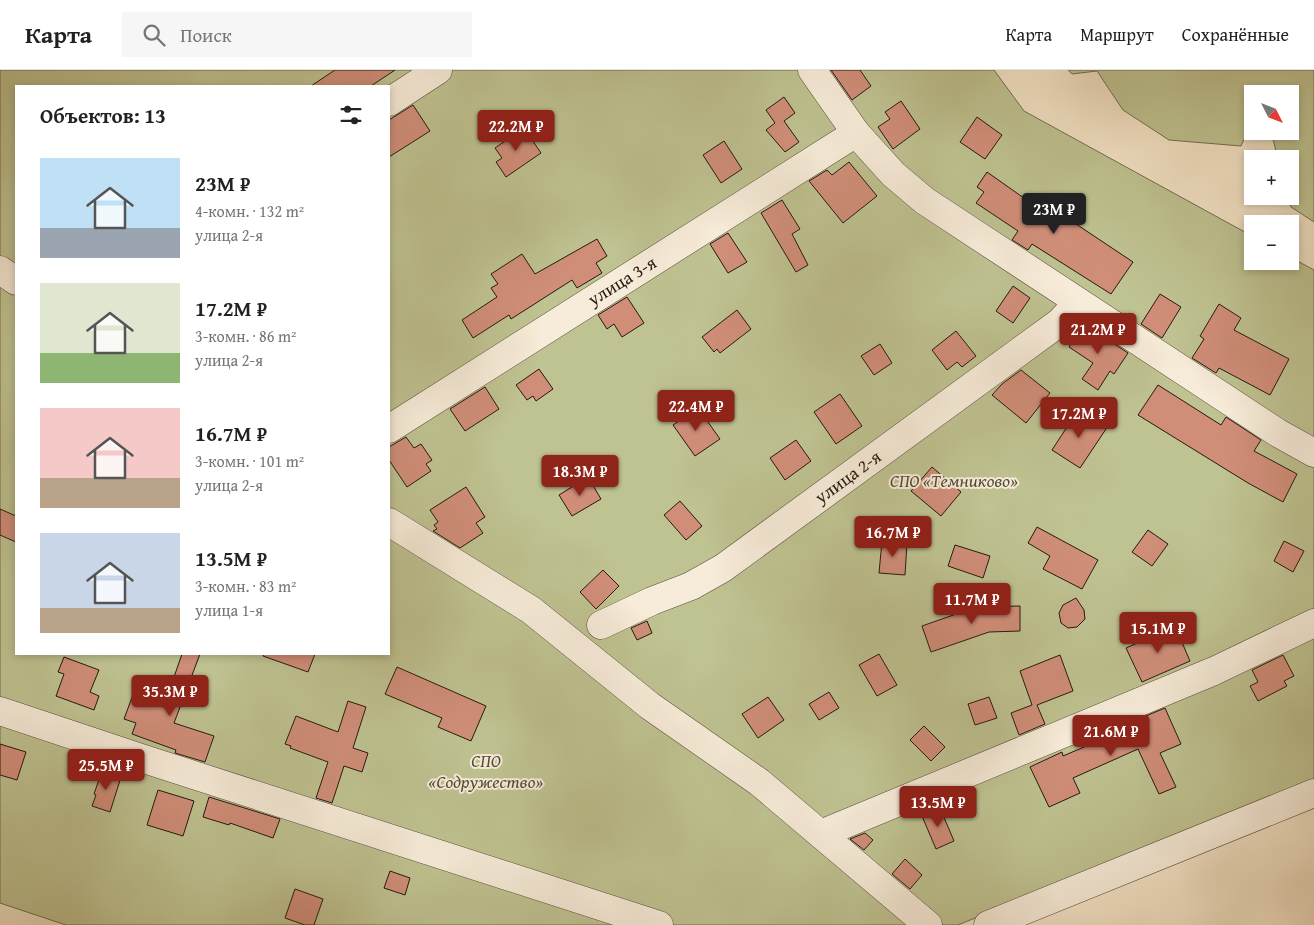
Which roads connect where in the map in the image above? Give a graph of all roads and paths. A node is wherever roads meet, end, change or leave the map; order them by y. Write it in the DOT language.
graph roads {
  1 [pos="438,70"];
  2 [pos="812,70"];
  3 [pos="390,101"];
  4 [pos="856,133"];
  5 [pos="0,270"];
  6 [pos="15,280"];
  7 [pos="1078,302"];
  8 [pos="390,428"];
  9 [pos="1314,453"];
  10 [pos="390,523"];
  11 [pos="1314,623"];
  12 [pos="601,625"];
  13 [pos="0,711"];
  14 [pos="1314,793"];
  15 [pos="821,834"];
  16 [pos="659,925"];
  17 [pos="928,925"];
  18 [pos="988,925"];
  1 -- 3 [label="street"];
  2 -- 4 [label="street"];
  4 -- 7 [label="street"];
  4 -- 8 [label="street, улица 3-я"];
  5 -- 6 [label="street"];
  7 -- 9 [label="street"];
  7 -- 12 [label="street, улица 2-я"];
  10 -- 15 [label="street"];
  11 -- 15 [label="street"];
  13 -- 16 [label="street"];
  14 -- 18 [label="street"];
  15 -- 17 [label="street"];
}
